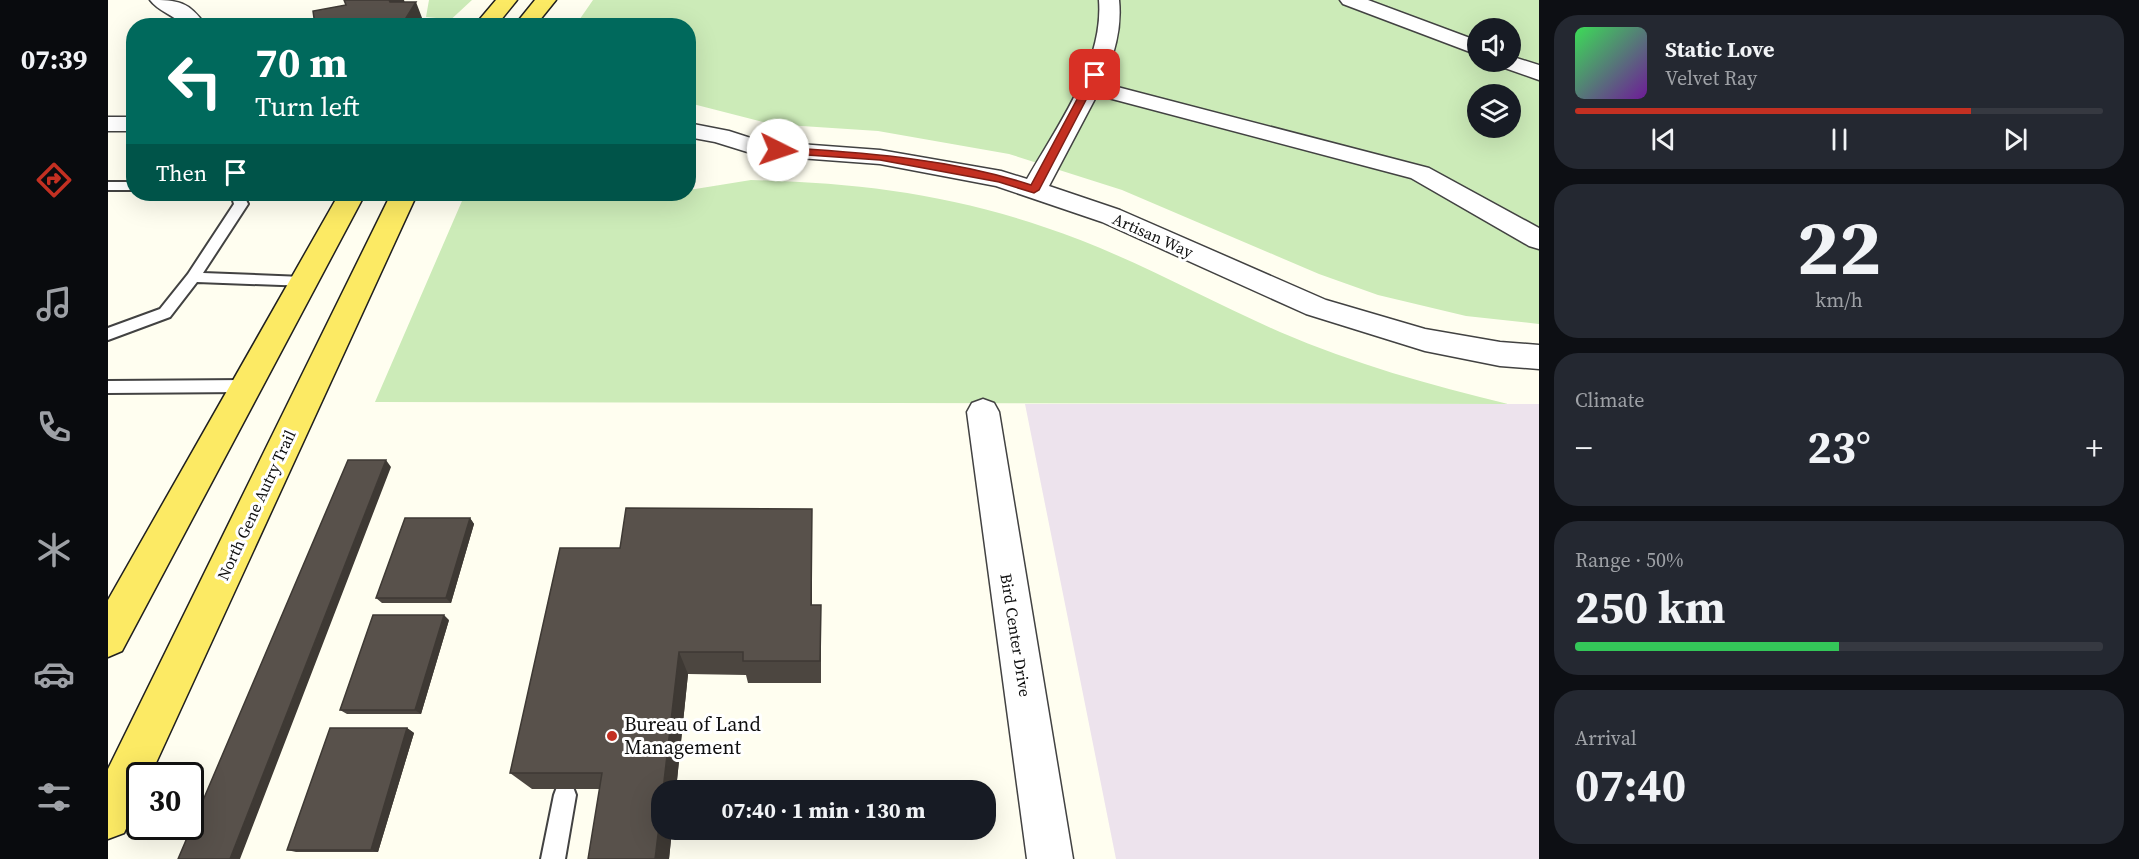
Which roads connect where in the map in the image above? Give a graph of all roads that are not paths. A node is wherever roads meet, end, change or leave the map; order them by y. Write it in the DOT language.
graph roads {
  1 [pos="160,0"];
  2 [pos="507,0"];
  3 [pos="546,0"];
  4 [pos="1108,0"];
  5 [pos="1350,0"];
  6 [pos="189,18"];
  7 [pos="491,18"];
  8 [pos="531,18"];
  9 [pos="1467,45"];
  10 [pos="1521,66"];
  11 [pos="1539,73"];
  12 [pos="1089,86"];
  13 [pos="108,124"];
  14 [pos="126,124"];
  15 [pos="696,132"];
  16 [pos="757,148"];
  17 [pos="721,157"];
  18 [pos="108,186"];
  19 [pos="126,186"];
  20 [pos="1034,190"];
  21 [pos="240,201"];
  22 [pos="348,201"];
  23 [pos="401,201"];
  24 [pos="1539,240"];
  25 [pos="193,277"];
  26 [pos="303,282"];
  27 [pos="108,334"];
  28 [pos="1539,357"];
  29 [pos="246,386"];
  30 [pos="108,387"];
  31 [pos="983,412"];
  32 [pos="108,638"];
  33 [pos="565,795"];
  34 [pos="108,816"];
  35 [pos="553,859"];
  36 [pos="1050,859"];
  1 -- 6 [label="street"];
  2 -- 7 [label="main road"];
  3 -- 8 [label="main road"];
  4 -- 12 [label="street"];
  5 -- 9 [label="street"];
  10 -- 11 [label="street"];
  12 -- 20 [label="street"];
  12 -- 24 [label="street"];
  13 -- 14 [label="street"];
  15 -- 16 [label="street, Artisan Way"];
  16 -- 17 [label="street, Artisan Way"];
  16 -- 20 [label="street, Artisan Way"];
  18 -- 19 [label="lane"];
  20 -- 28 [label="street, Artisan Way"];
  21 -- 25 [label="lane"];
  22 -- 26 [label="main road"];
  23 -- 34 [label="main road, North Gene Autry Trail"];
  25 -- 26 [label="lane"];
  25 -- 27 [label="lane"];
  26 -- 29 [label="main road"];
  29 -- 30 [label="lane"];
  29 -- 32 [label="main road"];
  31 -- 36 [label="street, Bird Center Drive"];
  33 -- 35 [label="lane"];
}
